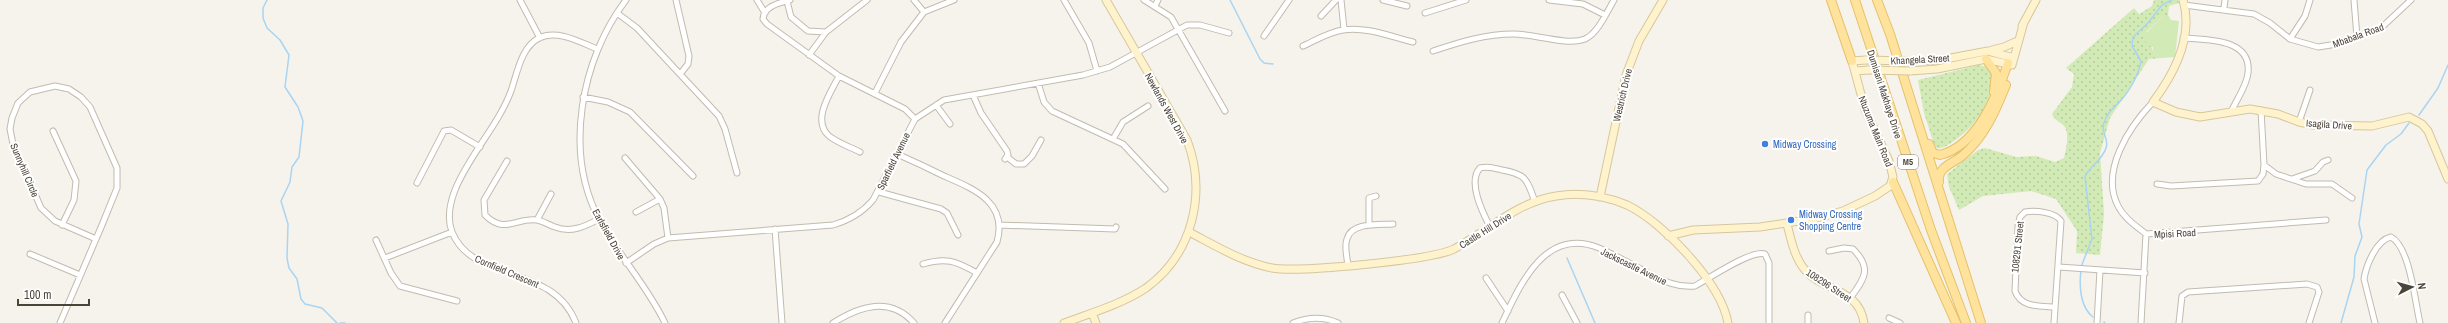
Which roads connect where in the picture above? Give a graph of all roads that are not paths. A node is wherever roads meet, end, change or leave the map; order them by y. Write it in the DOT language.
graph roads {
  1 [pos="520,0"];
  2 [pos="626,0"];
  3 [pos="676,0"];
  4 [pos="757,0"];
  5 [pos="867,0"];
  6 [pos="914,0"];
  7 [pos="954,0"];
  8 [pos="1064,0"];
  9 [pos="1106,0"];
  10 [pos="1144,0"];
  11 [pos="1158,0"];
  12 [pos="1290,0"];
  13 [pos="1336,0"];
  14 [pos="1341,0"];
  15 [pos="1383,0"];
  16 [pos="1466,0"];
  17 [pos="1549,0"];
  18 [pos="1614,0"];
  19 [pos="1663,0"];
  20 [pos="1831,0"];
  21 [pos="1854,0"];
  22 [pos="1877,0"];
  23 [pos="2036,0"];
  24 [pos="2225,0"];
  25 [pos="2310,0"];
  26 [pos="2354,0"];
  27 [pos="2411,0"];
  28 [pos="788,1"];
  29 [pos="2184,3"];
  30 [pos="1155,6"];
  31 [pos="1407,6"];
  32 [pos="2224,8"];
  33 [pos="616,12"];
  34 [pos="924,12"];
  35 [pos="1425,12"];
  36 [pos="765,13"];
  37 [pos="1605,15"];
  38 [pos="1322,16"];
  39 [pos="2024,22"];
  40 [pos="1178,30"];
  41 [pos="1344,30"];
  42 [pos="826,32"];
  43 [pos="1229,33"];
  44 [pos="1264,36"];
  45 [pos="2357,37"];
  46 [pos="540,38"];
  47 [pos="2183,38"];
  48 [pos="2290,40"];
  49 [pos="1413,42"];
  50 [pos="2015,42"];
  51 [pos="1303,46"];
  52 [pos="597,49"];
  53 [pos="1433,51"];
  54 [pos="809,54"];
  55 [pos="1137,54"];
  56 [pos="1987,55"];
  57 [pos="1852,61"];
  58 [pos="2011,61"];
  59 [pos="1097,71"];
  60 [pos="1855,71"];
  61 [pos="681,73"];
  62 [pos="839,76"];
  63 [pos="1038,83"];
  64 [pos="1906,83"];
  65 [pos="2310,90"];
  66 [pos="875,93"];
  67 [pos="973,95"];
  68 [pos="583,96"];
  69 [pos="1992,102"];
  70 [pos="2153,102"];
  71 [pos="936,105"];
  72 [pos="1148,106"];
  73 [pos="2232,110"];
  74 [pos="2261,110"];
  75 [pos="1226,111"];
  76 [pos="915,119"];
  77 [pos="2299,122"];
  78 [pos="950,124"];
  79 [pos="53,131"];
  80 [pos="1113,139"];
  81 [pos="1041,140"];
  82 [pos="480,147"];
  83 [pos="860,152"];
  84 [pos="897,154"];
  85 [pos="625,158"];
  86 [pos="2328,160"];
  87 [pos="507,162"];
  88 [pos="2264,165"];
  89 [pos="737,173"];
  90 [pos="693,176"];
  91 [pos="2292,179"];
  92 [pos="2448,179"];
  93 [pos="1893,182"];
  94 [pos="417,183"];
  95 [pos="2157,184"];
  96 [pos="1165,188"];
  97 [pos="1941,191"];
  98 [pos="879,192"];
  99 [pos="551,194"];
  100 [pos="1376,196"];
  101 [pos="1600,197"];
  102 [pos="2352,198"];
  103 [pos="660,199"];
  104 [pos="1535,202"];
  105 [pos="636,212"];
  106 [pos="599,219"];
  107 [pos="537,220"];
  108 [pos="2326,220"];
  109 [pos="62,224"];
  110 [pos="1393,224"];
  111 [pos="1787,224"];
  112 [pos="999,225"];
  113 [pos="1369,226"];
  114 [pos="1116,227"];
  115 [pos="1490,227"];
  116 [pos="775,229"];
  117 [pos="452,232"];
  118 [pos="1189,232"];
  119 [pos="2146,234"];
  120 [pos="958,235"];
  121 [pos="1668,236"];
  122 [pos="96,238"];
  123 [pos="668,238"];
  124 [pos="376,240"];
  125 [pos="1829,251"];
  126 [pos="30,254"];
  127 [pos="385,258"];
  128 [pos="626,263"];
  129 [pos="922,264"];
  130 [pos="1348,265"];
  131 [pos="2058,267"];
  132 [pos="2100,270"];
  133 [pos="977,272"];
  134 [pos="2145,273"];
  135 [pos="80,275"];
  136 [pos="1486,278"];
  137 [pos="1708,278"];
  138 [pos="1562,295"];
  139 [pos="1851,297"];
  140 [pos="457,301"];
  141 [pos="2055,307"];
  142 [pos="1508,311"];
  143 [pos="1092,313"];
  144 [pos="1808,315"];
  145 [pos="1889,318"];
  146 [pos="1575,322"];
  147 [pos="60,323"];
  148 [pos="576,323"];
  149 [pos="665,323"];
  150 [pos="782,323"];
  151 [pos="833,323"];
  152 [pos="914,323"];
  153 [pos="945,323"];
  154 [pos="1064,323"];
  155 [pos="1096,323"];
  156 [pos="1293,323"];
  157 [pos="1338,323"];
  158 [pos="1502,323"];
  159 [pos="1728,323"];
  160 [pos="1769,323"];
  161 [pos="1808,323"];
  162 [pos="1864,323"];
  163 [pos="1900,323"];
  164 [pos="1956,323"];
  165 [pos="1966,323"];
  166 [pos="1981,323"];
  167 [pos="2054,323"];
  168 [pos="2097,323"];
  169 [pos="2141,323"];
  170 [pos="2179,323"];
  171 [pos="2309,323"];
  172 [pos="2375,323"];
  173 [pos="2420,323"];
  1 -- 46 [label="street"];
  2 -- 33 [label="street, Earlsfield Drive"];
  3 -- 61 [label="street"];
  4 -- 36 [label="street"];
  5 -- 42 [label="street"];
  6 -- 34 [label="street"];
  7 -- 34 [label="street"];
  8 -- 59 [label="street"];
  9 -- 55 [label="street, Newlands West Drive"];
  10 -- 30 [label="street"];
  11 -- 30 [label="street"];
  12 -- 44 [label="street"];
  13 -- 38 [label="street"];
  14 -- 41 [label="street"];
  15 -- 31 [label="street"];
  16 -- 35 [label="street"];
  17 -- 37 [label="street"];
  18 -- 37 [label="street"];
  19 -- 101 [label="street, Westrich Drive"];
  20 -- 57 [label="main road"];
  21 -- 165 [label="main road, Dumisani Makhaye Drive / M5"];
  22 -- 64 [label="main road, M5"];
  23 -- 39 [label="street"];
  24 -- 32 [label="street"];
  25 -- 48 [label="street"];
  26 -- 45 [label="street"];
  27 -- 45 [label="street, Mbabala Road"];
  28 -- 36 [label="street"];
  28 -- 42 [label="street"];
  29 -- 32 [label="street, Mbabala Road"];
  29 -- 47 [label="street, Mpisi Road"];
  30 -- 40 [label="street"];
  32 -- 48 [label="street, Mbabala Road"];
  33 -- 52 [label="street, Earlsfield Drive"];
  33 -- 61 [label="street"];
  34 -- 66 [label="street"];
  36 -- 54 [label="street"];
  37 -- 53 [label="street"];
  39 -- 50 [label="street"];
  39 -- 58 [label="street"];
  40 -- 43 [label="street, Sparfield Avenue"];
  40 -- 55 [label="street, Sparfield Avenue"];
  40 -- 75 [label="street"];
  41 -- 49 [label="street"];
  41 -- 51 [label="street"];
  42 -- 54 [label="street"];
  45 -- 48 [label="street, Mbabala Road"];
  46 -- 52 [label="street"];
  46 -- 82 [label="street, Cornfield Crescent"];
  47 -- 70 [label="street, Mpisi Road"];
  47 -- 73 [label="street"];
  50 -- 56 [label="street"];
  50 -- 58 [label="street"];
  52 -- 68 [label="street, Earlsfield Drive"];
  54 -- 62 [label="street"];
  55 -- 59 [label="street, Sparfield Avenue"];
  55 -- 118 [label="street, Newlands West Drive"];
  56 -- 57 [label="street, Khangela Street, bridge"];
  56 -- 58 [label="street, Khangela Street"];
  56 -- 60 [label="street, Khangela Street, bridge"];
  56 -- 69 [label="main road"];
  57 -- 60 [label="street, Ntuzuma Main Road"];
  58 -- 69 [label="main road"];
  58 -- 97 [label="main road"];
  59 -- 63 [label="street, Sparfield Avenue"];
  60 -- 93 [label="street, Ntuzuma Main Road"];
  61 -- 89 [label="street"];
  62 -- 66 [label="street"];
  62 -- 83 [label="street"];
  63 -- 67 [label="street, Sparfield Avenue"];
  63 -- 80 [label="street"];
  64 -- 69 [label="main road"];
  64 -- 97 [label="main road, M5"];
  65 -- 77 [label="street"];
  66 -- 76 [label="street"];
  67 -- 71 [label="street, Sparfield Avenue"];
  67 -- 81 [label="street"];
  68 -- 90 [label="street"];
  68 -- 106 [label="street, Earlsfield Drive"];
  70 -- 73 [label="street, Isagila Drive"];
  70 -- 119 [label="street, Mpisi Road"];
  71 -- 76 [label="street, Sparfield Avenue"];
  71 -- 78 [label="street"];
  72 -- 80 [label="street"];
  73 -- 74 [label="street, Isagila Drive"];
  74 -- 77 [label="street, Isagila Drive"];
  74 -- 88 [label="street"];
  76 -- 84 [label="street, Sparfield Avenue"];
  77 -- 92 [label="street, Isagila Drive"];
  79 -- 109 [label="street"];
  80 -- 96 [label="street"];
  82 -- 94 [label="street"];
  82 -- 117 [label="street, Cornfield Crescent"];
  84 -- 98 [label="street, Sparfield Avenue"];
  84 -- 112 [label="street"];
  85 -- 103 [label="street"];
  86 -- 91 [label="street"];
  87 -- 107 [label="street"];
  88 -- 91 [label="street"];
  88 -- 95 [label="street"];
  91 -- 102 [label="street"];
  93 -- 111 [label="street"];
  93 -- 164 [label="main road"];
  97 -- 166 [label="main road, M5"];
  98 -- 116 [label="street, Sparfield Avenue"];
  98 -- 120 [label="street"];
  99 -- 107 [label="street"];
  100 -- 113 [label="street"];
  101 -- 104 [label="street, Castle Hill Drive"];
  101 -- 121 [label="street, Castle Hill Drive"];
  103 -- 105 [label="street"];
  103 -- 123 [label="street"];
  104 -- 115 [label="street, Castle Hill Drive"];
  104 -- 115 [label="street"];
  106 -- 107 [label="street"];
  106 -- 128 [label="street, Earlsfield Drive"];
  108 -- 119 [label="street, Mpisi Road"];
  109 -- 122 [label="street, Sunnyhill Circle"];
  109 -- 122 [label="street, Sunnyhill Circle"];
  110 -- 113 [label="street"];
  111 -- 121 [label="street"];
  111 -- 139 [label="street, 108296 Street"];
  112 -- 114 [label="street"];
  112 -- 133 [label="street"];
  113 -- 130 [label="street"];
  115 -- 130 [label="street, Castle Hill Drive"];
  116 -- 123 [label="street, Sparfield Avenue"];
  116 -- 150 [label="street"];
  117 -- 127 [label="street"];
  117 -- 148 [label="street, Cornfield Crescent"];
  118 -- 130 [label="street, Castle Hill Drive"];
  118 -- 143 [label="street, Newlands West Drive"];
  119 -- 134 [label="street"];
  121 -- 137 [label="street, Castle Hill Drive"];
  122 -- 135 [label="street, Sunnyhill Circle"];
  123 -- 128 [label="street, Sparfield Avenue"];
  124 -- 127 [label="street"];
  125 -- 139 [label="street"];
  126 -- 135 [label="street"];
  127 -- 140 [label="street"];
  128 -- 149 [label="street, Earlsfield Drive"];
  129 -- 133 [label="street"];
  131 -- 132 [label="street"];
  131 -- 141 [label="street, 108291 Street"];
  131 -- 141 [label="street, 108291 Street"];
  132 -- 134 [label="street"];
  132 -- 168 [label="street"];
  133 -- 153 [label="street"];
  134 -- 169 [label="street"];
  135 -- 147 [label="street, Sunnyhill Circle"];
  136 -- 142 [label="street"];
  137 -- 142 [label="street, Jackscastle Avenue"];
  137 -- 159 [label="street, Castle Hill Drive"];
  137 -- 160 [label="street, Jackscastle Avenue"];
  138 -- 146 [label="street"];
  139 -- 162 [label="street, 108296 Street"];
  141 -- 167 [label="street, 108291 Street"];
  142 -- 158 [label="street, Jackscastle Avenue"];
  143 -- 154 [label="street, Newlands West Drive"];
  143 -- 155 [label="street"];
  144 -- 161 [label="street"];
  145 -- 163 [label="street"];
  151 -- 152 [label="street"];
  156 -- 157 [label="street"];
  170 -- 171 [label="street"];
  172 -- 173 [label="street"];
}
